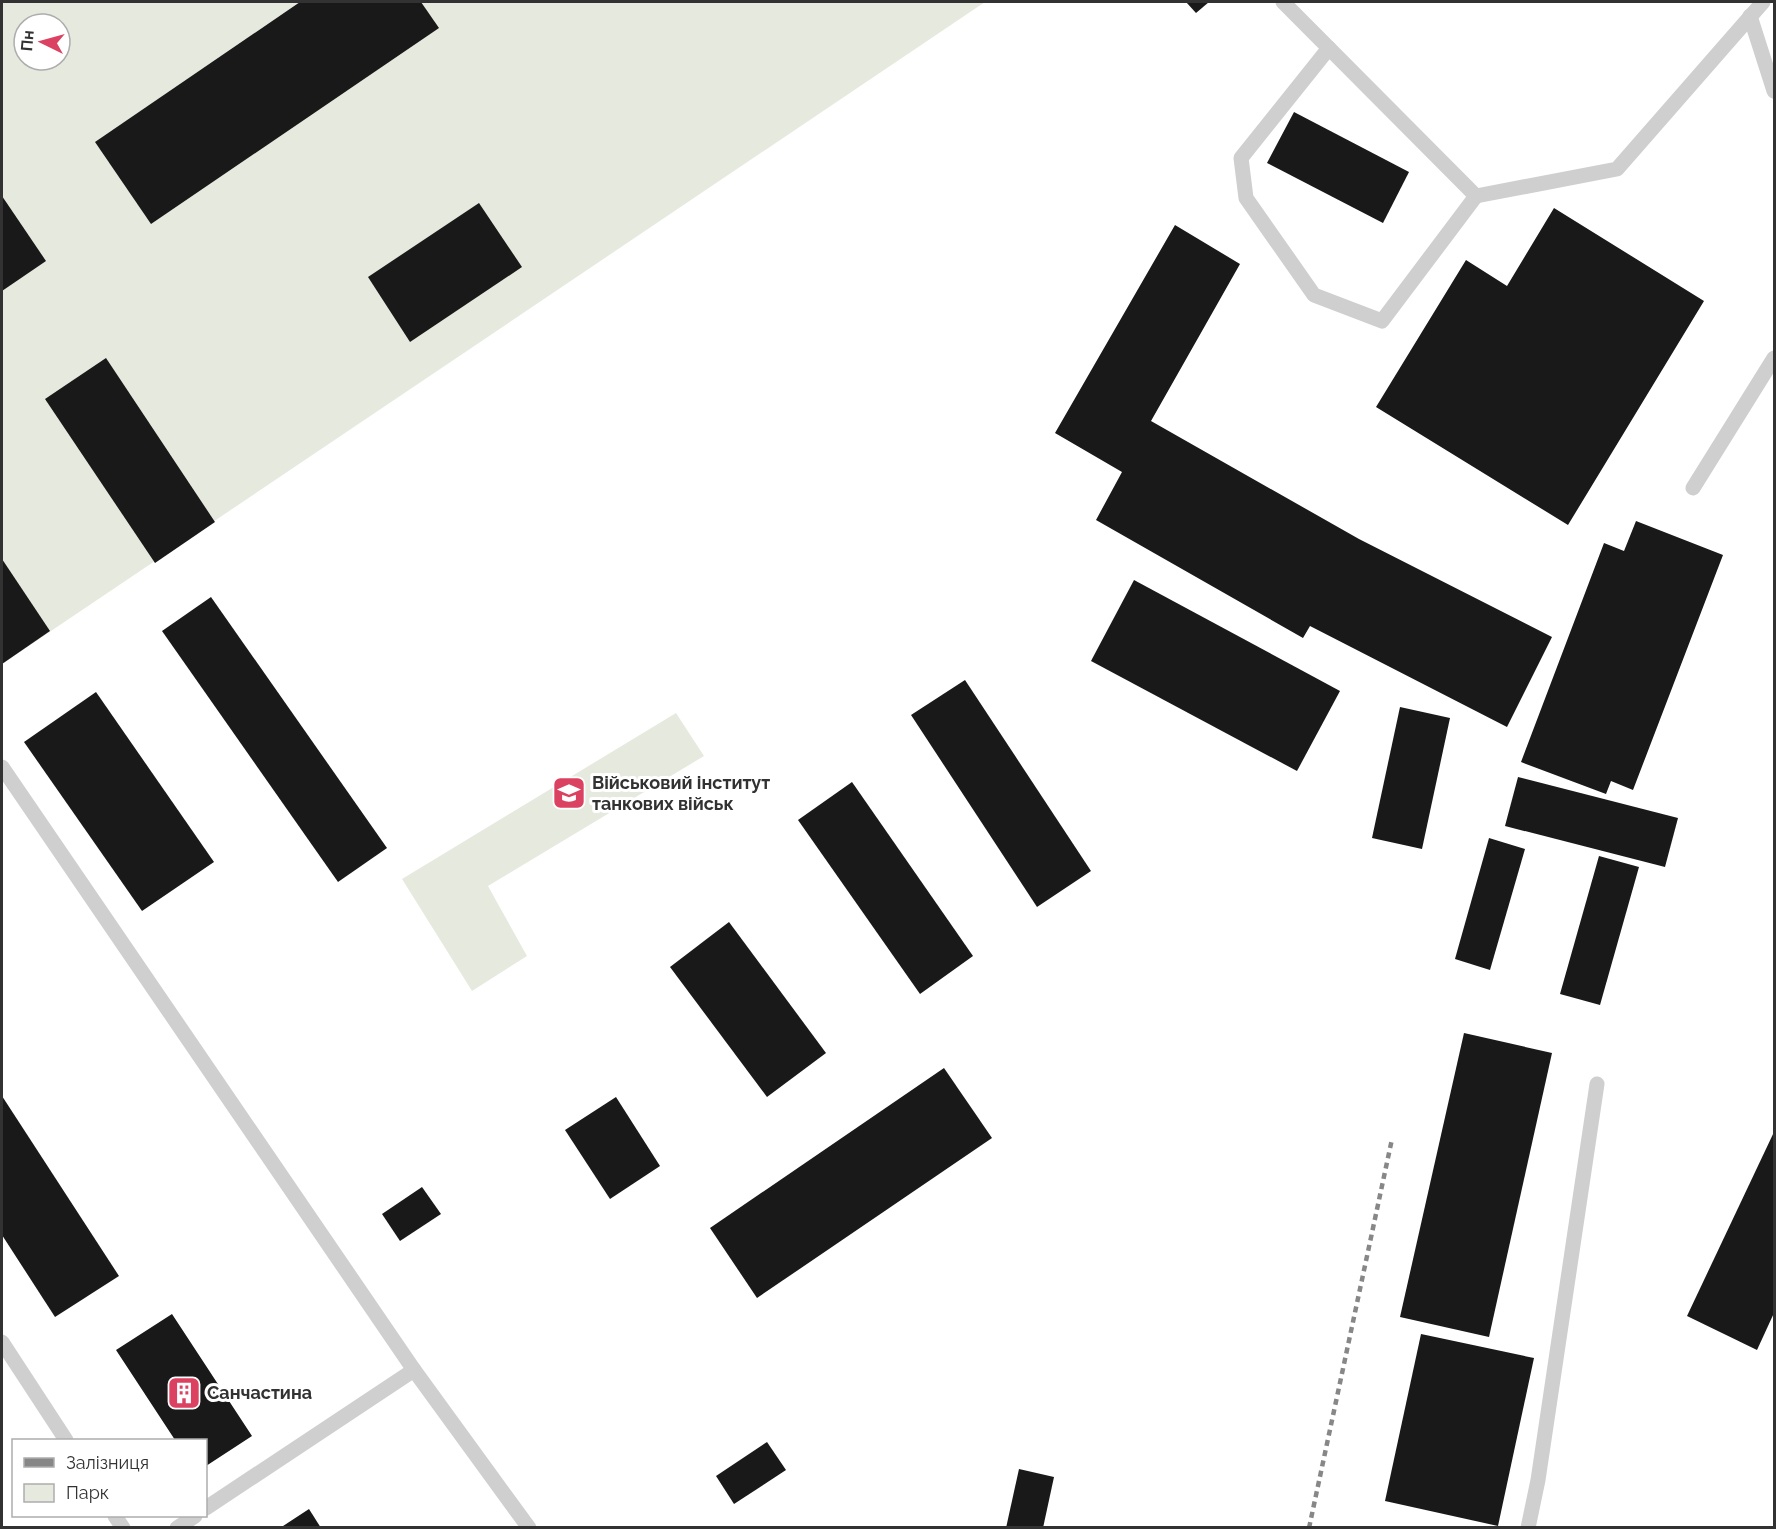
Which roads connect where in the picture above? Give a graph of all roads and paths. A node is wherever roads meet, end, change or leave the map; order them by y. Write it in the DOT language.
graph roads {
  1 [pos="1283,2"];
  2 [pos="1762,2"];
  3 [pos="1750,16"];
  4 [pos="1329,48"];
  5 [pos="1774,91"];
  6 [pos="1476,196"];
  7 [pos="1774,358"];
  8 [pos="1693,488"];
  9 [pos="2,767"];
  10 [pos="1598,1084"];
  11 [pos="2,1342"];
  12 [pos="414,1370"];
  13 [pos="65,1439"];
  14 [pos="207,1508"];
  15 [pos="192,1517"];
  16 [pos="177,1527"];
  17 [pos="529,1527"];
  18 [pos="1528,1527"];
  1 -- 4 [label="lane"];
  2 -- 3 [label="lane"];
  3 -- 5 [label="lane"];
  3 -- 6 [label="lane"];
  4 -- 6 [label="lane"];
  4 -- 6 [label="lane"];
  7 -- 8 [label="lane"];
  9 -- 12 [label="lane"];
  10 -- 18 [label="lane"];
  11 -- 13 [label="lane"];
  12 -- 14 [label="lane"];
  12 -- 17 [label="lane"];
  15 -- 16 [label="lane"];
}
